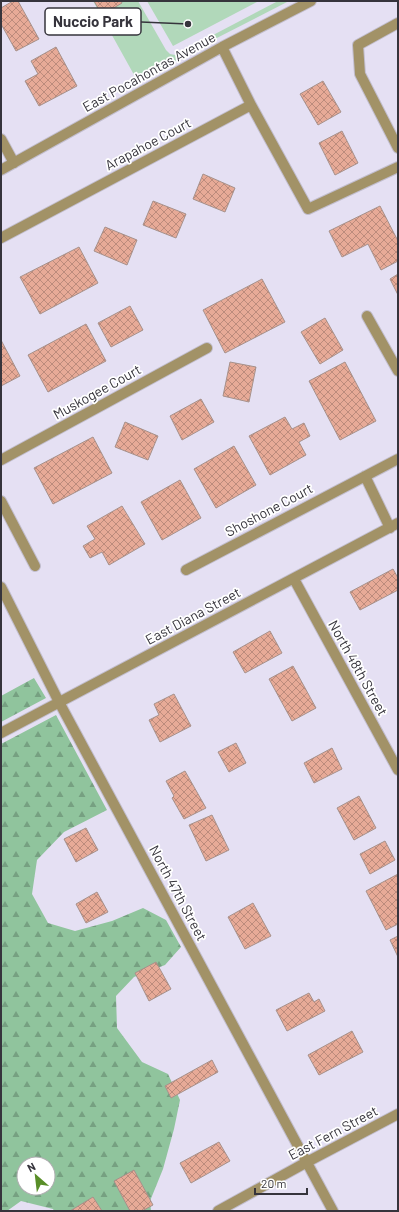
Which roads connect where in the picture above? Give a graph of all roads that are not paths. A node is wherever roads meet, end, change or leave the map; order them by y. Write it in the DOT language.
graph roads {
  1 [pos="311,1"];
  2 [pos="398,23"];
  3 [pos="222,47"];
  4 [pos="251,105"];
  5 [pos="1,139"];
  6 [pos="398,148"];
  7 [pos="14,164"];
  8 [pos="398,167"];
  9 [pos="1,170"];
  10 [pos="1,238"];
  11 [pos="367,316"];
  12 [pos="207,348"];
  13 [pos="398,371"];
  14 [pos="398,458"];
  15 [pos="1,460"];
  16 [pos="365,476"];
  17 [pos="1,501"];
  18 [pos="394,526"];
  19 [pos="35,566"];
  20 [pos="186,570"];
  21 [pos="294,579"];
  22 [pos="1,587"];
  23 [pos="59,702"];
  24 [pos="1,733"];
  25 [pos="398,770"];
  26 [pos="398,1114"];
  27 [pos="306,1162"];
  28 [pos="218,1211"];
  29 [pos="333,1211"];
  1 -- 3 [label="street, East Pocahontas Avenue"];
  2 -- 6 [label="street"];
  3 -- 4 [label="street"];
  3 -- 7 [label="street, East Pocahontas Avenue"];
  4 -- 8 [label="street"];
  4 -- 10 [label="street, Arapahoe Court"];
  5 -- 7 [label="street"];
  7 -- 9 [label="street, East Pocahontas Avenue"];
  11 -- 13 [label="street"];
  12 -- 15 [label="street, Muskogee Court"];
  14 -- 16 [label="street, Shoshone Court"];
  16 -- 18 [label="street"];
  16 -- 20 [label="street, Shoshone Court"];
  17 -- 19 [label="street"];
  18 -- 21 [label="street, East Diana Street"];
  21 -- 23 [label="street, East Diana Street"];
  21 -- 25 [label="street, North 48th Street"];
  22 -- 23 [label="street, North 47th Street"];
  23 -- 24 [label="street, East Diana Street"];
  23 -- 27 [label="street, North 47th Street"];
  26 -- 27 [label="street, East Fern Street"];
  27 -- 28 [label="street, East Fern Street"];
  27 -- 29 [label="street, North 47th Street"];
}
